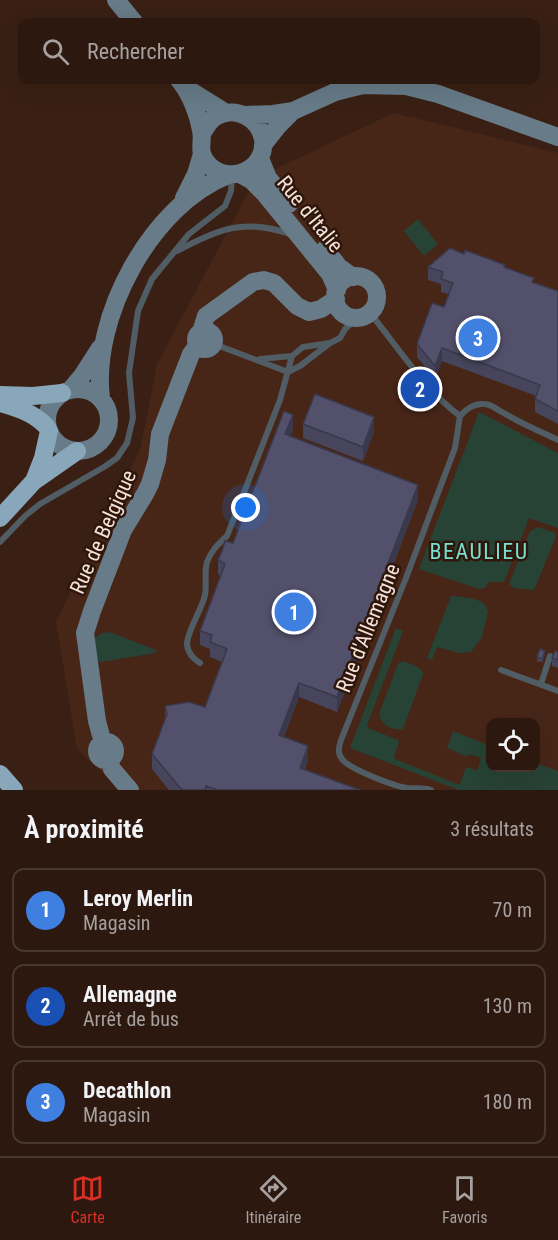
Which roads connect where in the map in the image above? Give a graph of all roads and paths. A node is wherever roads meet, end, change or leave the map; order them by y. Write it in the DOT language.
graph roads {
  1 [pos="116,0"];
  2 [pos="131,18"];
  3 [pos="183,84"];
  4 [pos="293,111"];
  5 [pos="226,113"];
  6 [pos="246,115"];
  7 [pos="202,134"];
  8 [pos="558,137"];
  9 [pos="262,152"];
  10 [pos="202,154"];
  11 [pos="233,174"];
  12 [pos="182,203"];
  13 [pos="301,239"];
  14 [pos="174,252"];
  15 [pos="353,277"];
  16 [pos="336,295"];
  17 [pos="363,316"];
  18 [pos="204,340"];
  19 [pos="330,343"];
  20 [pos="103,344"];
  21 [pos="292,356"];
  22 [pos="256,360"];
  23 [pos="288,372"];
  24 [pos="66,391"];
  25 [pos="0,395"];
  26 [pos="101,398"];
  27 [pos="0,403"];
  28 [pos="460,416"];
  29 [pos="48,429"];
  30 [pos="558,440"];
  31 [pos="77,451"];
  32 [pos="34,481"];
  33 [pos="0,518"];
  34 [pos="0,542"];
  35 [pos="550,656"];
  36 [pos="201,663"];
  37 [pos="501,669"];
  38 [pos="541,684"];
  39 [pos="558,689"];
  40 [pos="0,774"];
  41 [pos="14,790"];
  42 [pos="130,790"];
  43 [pos="431,790"];
  1 -- 2 [label="street"];
  3 -- 5 [label="street"];
  3 -- 7 [label="street"];
  4 -- 6 [label="street"];
  4 -- 8 [label="street"];
  4 -- 9 [label="street"];
  5 -- 6 [label="street"];
  5 -- 7 [label="street"];
  6 -- 9 [label="street"];
  7 -- 10 [label="street"];
  9 -- 11 [label="street"];
  9 -- 15 [label="street, Rue d'Italie"];
  10 -- 11 [label="street"];
  10 -- 12 [label="street"];
  11 -- 12 [label="street"];
  11 -- 13 [label="street, Rue d'Italie"];
  11 -- 14 [label="lane"];
  12 -- 20 [label="street"];
  13 -- 14 [label="lane"];
  13 -- 16 [label="street, Rue d'Italie"];
  14 -- 34 [label="lane"];
  15 -- 16 [label="street"];
  15 -- 17 [label="street"];
  16 -- 17 [label="street"];
  16 -- 18 [label="street, Rue de Belgique"];
  17 -- 19 [label="lane"];
  17 -- 28 [label="lane"];
  18 -- 22 [label="lane"];
  18 -- 42 [label="street, Rue de Belgique"];
  19 -- 21 [label="lane"];
  19 -- 23 [label="lane"];
  20 -- 24 [label="street"];
  20 -- 26 [label="street"];
  21 -- 22 [label="lane"];
  21 -- 23 [label="lane"];
  22 -- 23 [label="lane"];
  23 -- 36 [label="lane"];
  24 -- 25 [label="highway"];
  24 -- 26 [label="street"];
  24 -- 29 [label="street"];
  26 -- 31 [label="street"];
  27 -- 29 [label="highway"];
  28 -- 30 [label="lane"];
  28 -- 43 [label="lane, Rue d'Allemagne"];
  29 -- 31 [label="street"];
  29 -- 32 [label="highway"];
  31 -- 32 [label="highway"];
  32 -- 33 [label="highway"];
  35 -- 38 [label="lane"];
  37 -- 38 [label="lane"];
  38 -- 39 [label="lane"];
  40 -- 41 [label="highway"];
}
